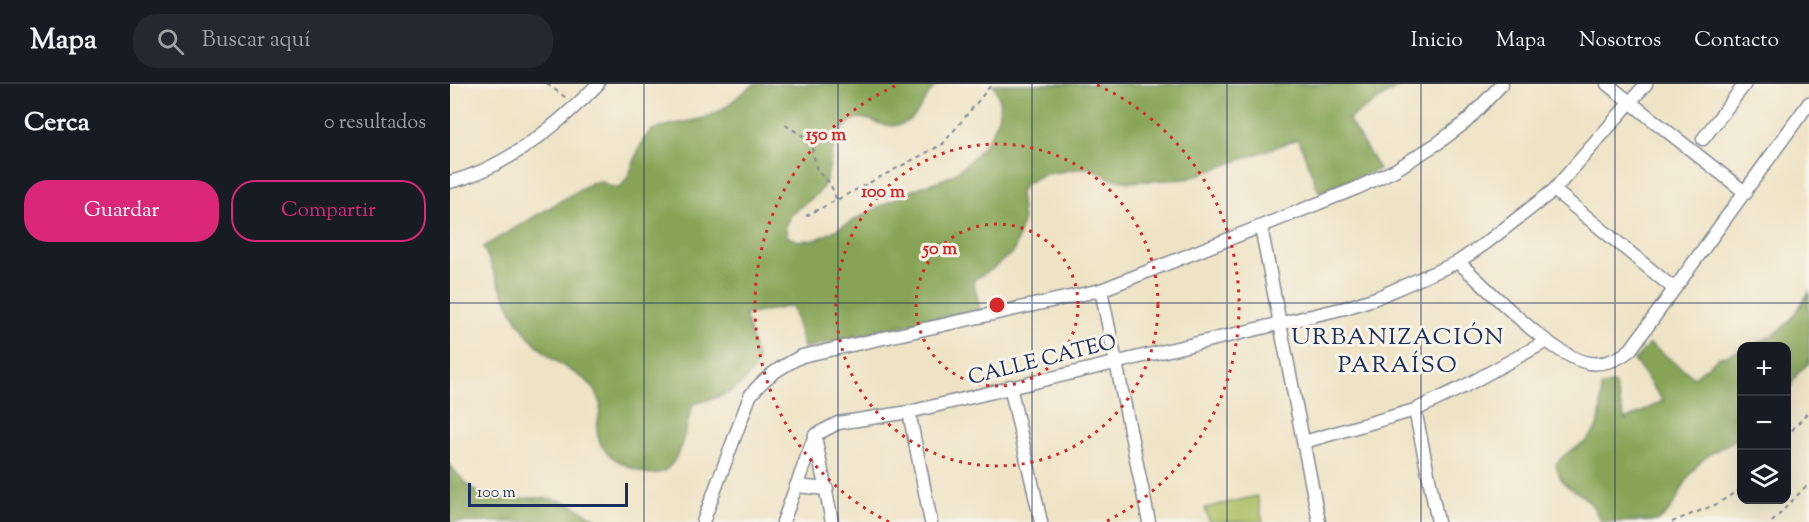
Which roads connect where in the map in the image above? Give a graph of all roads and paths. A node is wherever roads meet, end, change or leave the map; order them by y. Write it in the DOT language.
graph roads {
  1 [pos="547,84"];
  2 [pos="598,84"];
  3 [pos="992,84"];
  4 [pos="1502,84"];
  5 [pos="1607,84"];
  6 [pos="1646,84"];
  7 [pos="1745,84"];
  8 [pos="1631,103"];
  9 [pos="1809,104"];
  10 [pos="577,106"];
  11 [pos="785,125"];
  12 [pos="1703,139"];
  13 [pos="450,182"];
  14 [pos="1554,190"];
  15 [pos="1746,193"];
  16 [pos="837,201"];
  17 [pos="806,216"];
  18 [pos="1261,227"];
  19 [pos="1458,262"];
  20 [pos="1673,288"];
  21 [pos="1101,290"];
  22 [pos="1280,324"];
  23 [pos="1547,341"];
  24 [pos="1114,361"];
  25 [pos="1010,386"];
  26 [pos="1415,410"];
  27 [pos="1809,411"];
  28 [pos="909,412"];
  29 [pos="1791,431"];
  30 [pos="815,435"];
  31 [pos="1304,442"];
  32 [pos="1809,483"];
  33 [pos="796,486"];
  34 [pos="827,489"];
  35 [pos="1737,491"];
  36 [pos="703,522"];
  37 [pos="783,522"];
  38 [pos="832,522"];
  39 [pos="931,522"];
  40 [pos="1041,522"];
  41 [pos="1149,522"];
  42 [pos="1319,522"];
  43 [pos="1438,522"];
  44 [pos="1672,522"];
  45 [pos="1772,522"];
  1 -- 10 [label="path"];
  2 -- 10 [label="street"];
  3 -- 16 [label="path"];
  4 -- 18 [label="street"];
  5 -- 8 [label="street"];
  6 -- 8 [label="street, CALLE CATEO"];
  7 -- 12 [label="street"];
  8 -- 14 [label="street, CALLE CATEO"];
  8 -- 15 [label="street"];
  9 -- 15 [label="street"];
  10 -- 13 [label="street"];
  11 -- 16 [label="path"];
  14 -- 19 [label="street, CALLE CATEO"];
  14 -- 20 [label="street"];
  15 -- 20 [label="street"];
  16 -- 17 [label="path"];
  18 -- 21 [label="street"];
  18 -- 22 [label="street"];
  19 -- 22 [label="street, CALLE CATEO"];
  19 -- 23 [label="street"];
  20 -- 23 [label="street"];
  21 -- 24 [label="street"];
  21 -- 36 [label="street"];
  22 -- 24 [label="street, CALLE CATEO"];
  22 -- 31 [label="street"];
  23 -- 26 [label="street"];
  24 -- 25 [label="street, CALLE CATEO"];
  24 -- 41 [label="street"];
  25 -- 28 [label="street, CALLE CATEO"];
  25 -- 40 [label="street"];
  26 -- 31 [label="street"];
  26 -- 43 [label="street"];
  27 -- 29 [label="path"];
  28 -- 30 [label="street, CALLE CATEO"];
  28 -- 39 [label="street"];
  30 -- 33 [label="street"];
  30 -- 34 [label="street"];
  31 -- 42 [label="street"];
  32 -- 45 [label="path"];
  33 -- 34 [label="street"];
  33 -- 37 [label="street"];
  34 -- 38 [label="street"];
  35 -- 44 [label="path"];
}
